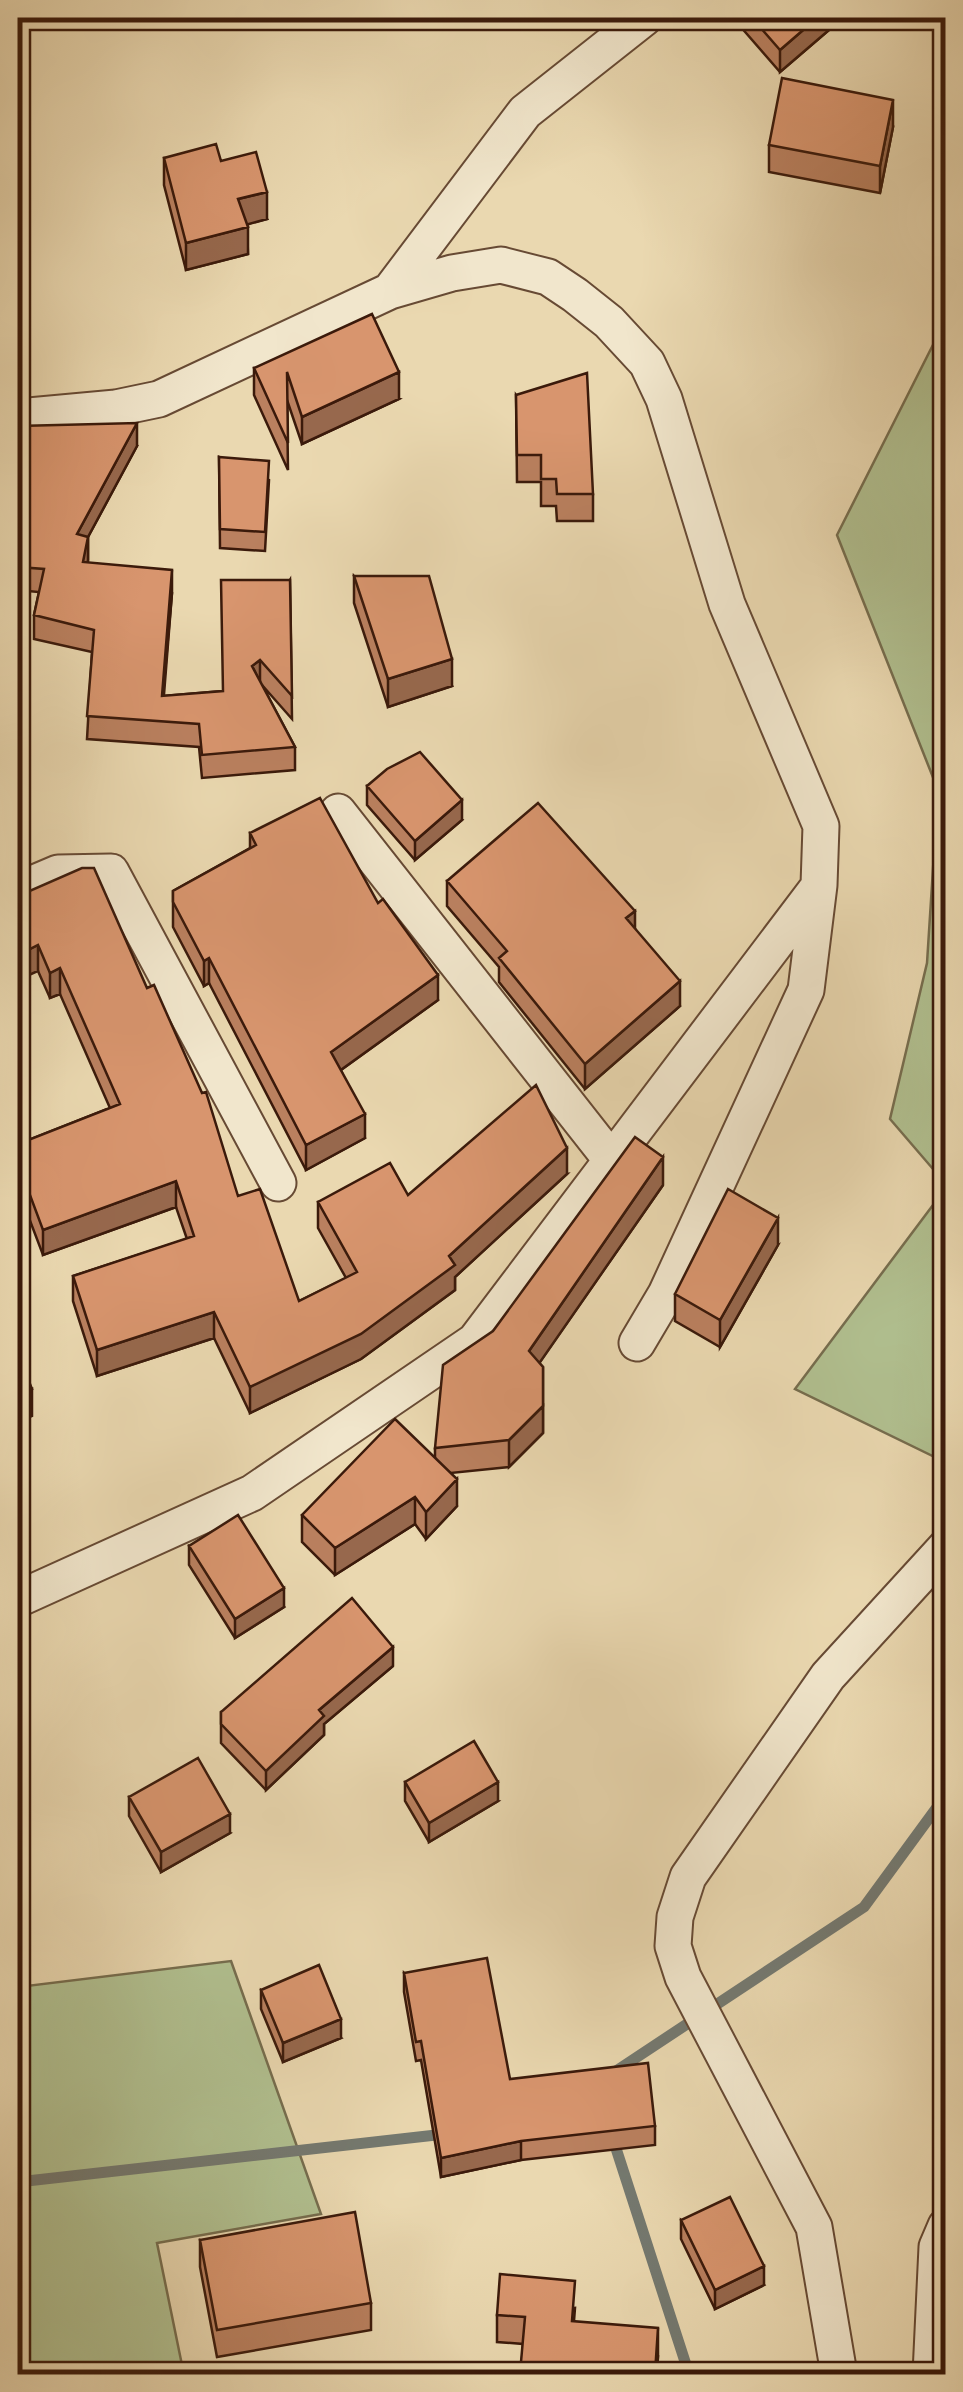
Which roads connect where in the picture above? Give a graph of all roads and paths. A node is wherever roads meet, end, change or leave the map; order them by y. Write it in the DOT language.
graph roads {
  1 [pos="644,18"];
  2 [pos="390,291"];
  3 [pos="18,417"];
  4 [pos="338,812"];
  5 [pos="820,885"];
  6 [pos="18,890"];
  7 [pos="613,1162"];
  8 [pos="278,1182"];
  9 [pos="638,1342"];
  10 [pos="946,1547"];
  11 [pos="18,1600"];
  12 [pos="946,2226"];
  13 [pos="840,2374"];
  14 [pos="931,2374"];
  1 -- 2 [label="street"];
  2 -- 3 [label="street"];
  2 -- 5 [label="street"];
  4 -- 7 [label="street"];
  5 -- 7 [label="street"];
  5 -- 9 [label="street"];
  6 -- 8 [label="street"];
  7 -- 11 [label="street"];
  10 -- 13 [label="street"];
  12 -- 14 [label="street"];
}
